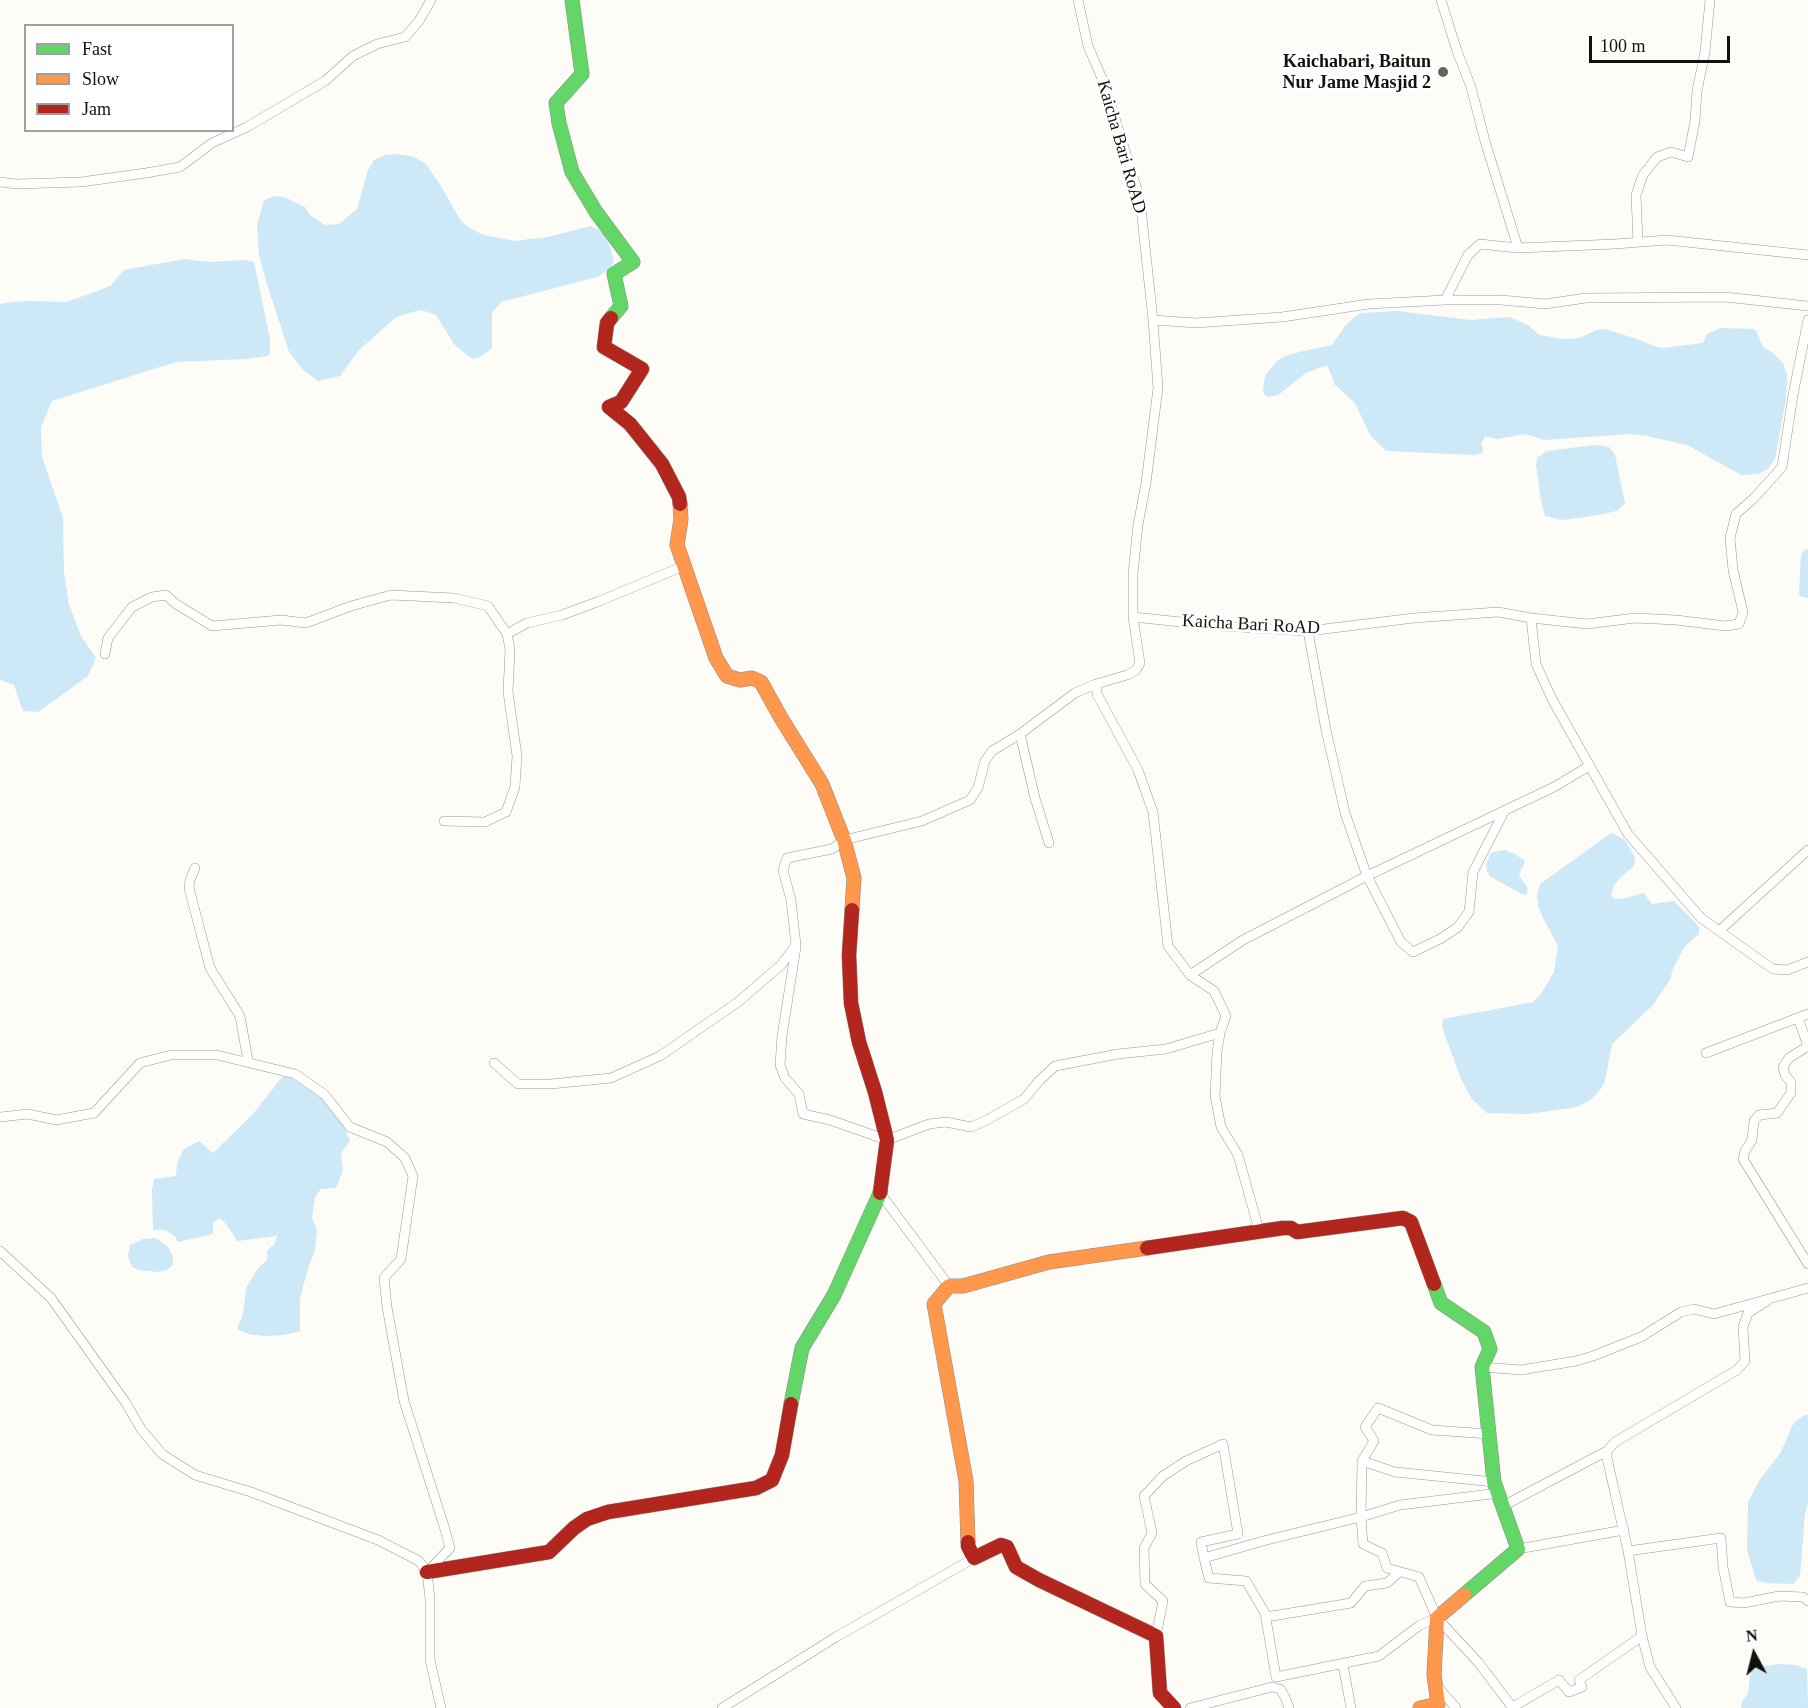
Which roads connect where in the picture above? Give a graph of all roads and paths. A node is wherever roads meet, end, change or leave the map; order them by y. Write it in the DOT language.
graph roads {
  1 [pos="431,0"];
  2 [pos="572,0"];
  3 [pos="1078,0"];
  4 [pos="1441,0"];
  5 [pos="1710,0"];
  6 [pos="0,182"];
  7 [pos="1638,242"];
  8 [pos="1518,248"];
  9 [pos="1808,255"];
  10 [pos="1445,300"];
  11 [pos="1808,306"];
  12 [pos="1153,320"];
  13 [pos="1808,320"];
  14 [pos="684,566"];
  15 [pos="1133,617"];
  16 [pos="1532,618"];
  17 [pos="1308,631"];
  18 [pos="507,634"];
  19 [pos="105,654"];
  20 [pos="1096,684"];
  21 [pos="1020,734"];
  22 [pos="1589,765"];
  23 [pos="1504,812"];
  24 [pos="444,821"];
  25 [pos="844,840"];
  26 [pos="1048,843"];
  27 [pos="1808,850"];
  28 [pos="195,868"];
  29 [pos="1366,876"];
  30 [pos="1719,931"];
  31 [pos="796,945"];
  32 [pos="1808,962"];
  33 [pos="1190,975"];
  34 [pos="1808,1014"];
  35 [pos="1798,1018"];
  36 [pos="1220,1033"];
  37 [pos="1808,1046"];
  38 [pos="1706,1053"];
  39 [pos="248,1061"];
  40 [pos="494,1063"];
  41 [pos="0,1117"];
  42 [pos="886,1140"];
  43 [pos="880,1192"];
  44 [pos="1256,1232"];
  45 [pos="0,1251"];
  46 [pos="1808,1264"];
  47 [pos="949,1286"];
  48 [pos="1808,1288"];
  49 [pos="1767,1301"];
  50 [pos="1482,1367"];
  51 [pos="1489,1434"];
  52 [pos="1607,1452"];
  53 [pos="1362,1461"];
  54 [pos="1499,1494"];
  55 [pos="1361,1518"];
  56 [pos="1624,1530"];
  57 [pos="1518,1549"];
  58 [pos="1629,1551"];
  59 [pos="974,1558"];
  60 [pos="1203,1558"];
  61 [pos="428,1572"];
  62 [pos="1399,1572"];
  63 [pos="1808,1601"];
  64 [pos="1266,1617"];
  65 [pos="1437,1618"];
  66 [pos="1156,1636"];
  67 [pos="1642,1636"];
  68 [pos="1343,1665"];
  69 [pos="1276,1677"];
  70 [pos="1437,1686"];
  71 [pos="1272,1687"];
  72 [pos="1511,1707"];
  73 [pos="441,1708"];
  74 [pos="722,1708"];
  75 [pos="1174,1708"];
  76 [pos="1190,1708"];
  77 [pos="1289,1708"];
  78 [pos="1351,1708"];
  79 [pos="1420,1708"];
  80 [pos="1456,1708"];
  81 [pos="1676,1708"];
  1 -- 6 [label="street"];
  2 -- 14 [label="street"];
  3 -- 12 [label="street, Kaicha Bari RoAD"];
  4 -- 8 [label="street"];
  5 -- 7 [label="street"];
  7 -- 8 [label="street"];
  7 -- 9 [label="street"];
  8 -- 10 [label="street"];
  10 -- 11 [label="street"];
  10 -- 12 [label="street"];
  12 -- 15 [label="street, Kaicha Bari RoAD"];
  13 -- 16 [label="street, Kaicha Bari RoAD"];
  14 -- 18 [label="street"];
  14 -- 25 [label="street"];
  15 -- 17 [label="street, Kaicha Bari RoAD"];
  15 -- 20 [label="street"];
  16 -- 17 [label="street, Kaicha Bari RoAD"];
  16 -- 22 [label="street"];
  17 -- 29 [label="street"];
  18 -- 19 [label="street"];
  18 -- 24 [label="street"];
  20 -- 21 [label="street"];
  20 -- 33 [label="street"];
  21 -- 25 [label="street"];
  21 -- 26 [label="street"];
  22 -- 23 [label="street"];
  22 -- 30 [label="street"];
  23 -- 29 [label="street"];
  23 -- 29 [label="street"];
  25 -- 31 [label="street"];
  25 -- 42 [label="street"];
  27 -- 30 [label="street"];
  28 -- 39 [label="street"];
  29 -- 33 [label="street"];
  30 -- 32 [label="street"];
  31 -- 40 [label="street"];
  31 -- 42 [label="street"];
  33 -- 36 [label="street"];
  34 -- 35 [label="street"];
  35 -- 37 [label="street"];
  35 -- 38 [label="street"];
  36 -- 42 [label="street"];
  36 -- 44 [label="street"];
  37 -- 46 [label="street"];
  39 -- 41 [label="street"];
  39 -- 61 [label="street"];
  42 -- 43 [label="street"];
  43 -- 47 [label="street"];
  43 -- 61 [label="street"];
  44 -- 47 [label="street"];
  44 -- 50 [label="street"];
  45 -- 61 [label="street"];
  47 -- 59 [label="street"];
  48 -- 49 [label="street"];
  49 -- 50 [label="street"];
  49 -- 52 [label="street"];
  50 -- 51 [label="street"];
  51 -- 53 [label="street"];
  51 -- 54 [label="street"];
  52 -- 54 [label="street"];
  52 -- 56 [label="street"];
  53 -- 54 [label="street"];
  53 -- 55 [label="street"];
  54 -- 55 [label="street"];
  54 -- 57 [label="street"];
  55 -- 60 [label="street"];
  55 -- 62 [label="street"];
  56 -- 57 [label="street"];
  56 -- 58 [label="street"];
  57 -- 65 [label="street"];
  58 -- 63 [label="street"];
  58 -- 67 [label="street"];
  59 -- 66 [label="street"];
  59 -- 74 [label="street"];
  60 -- 64 [label="street"];
  60 -- 66 [label="street"];
  61 -- 73 [label="street"];
  62 -- 64 [label="street"];
  62 -- 65 [label="street"];
  64 -- 69 [label="street"];
  65 -- 68 [label="street"];
  65 -- 70 [label="street"];
  65 -- 72 [label="street"];
  66 -- 75 [label="street"];
  67 -- 72 [label="street"];
  67 -- 81 [label="street"];
  68 -- 69 [label="street"];
  68 -- 78 [label="street"];
  69 -- 71 [label="street"];
  70 -- 79 [label="street"];
  70 -- 80 [label="street"];
  71 -- 76 [label="street"];
  71 -- 77 [label="street"];
}
